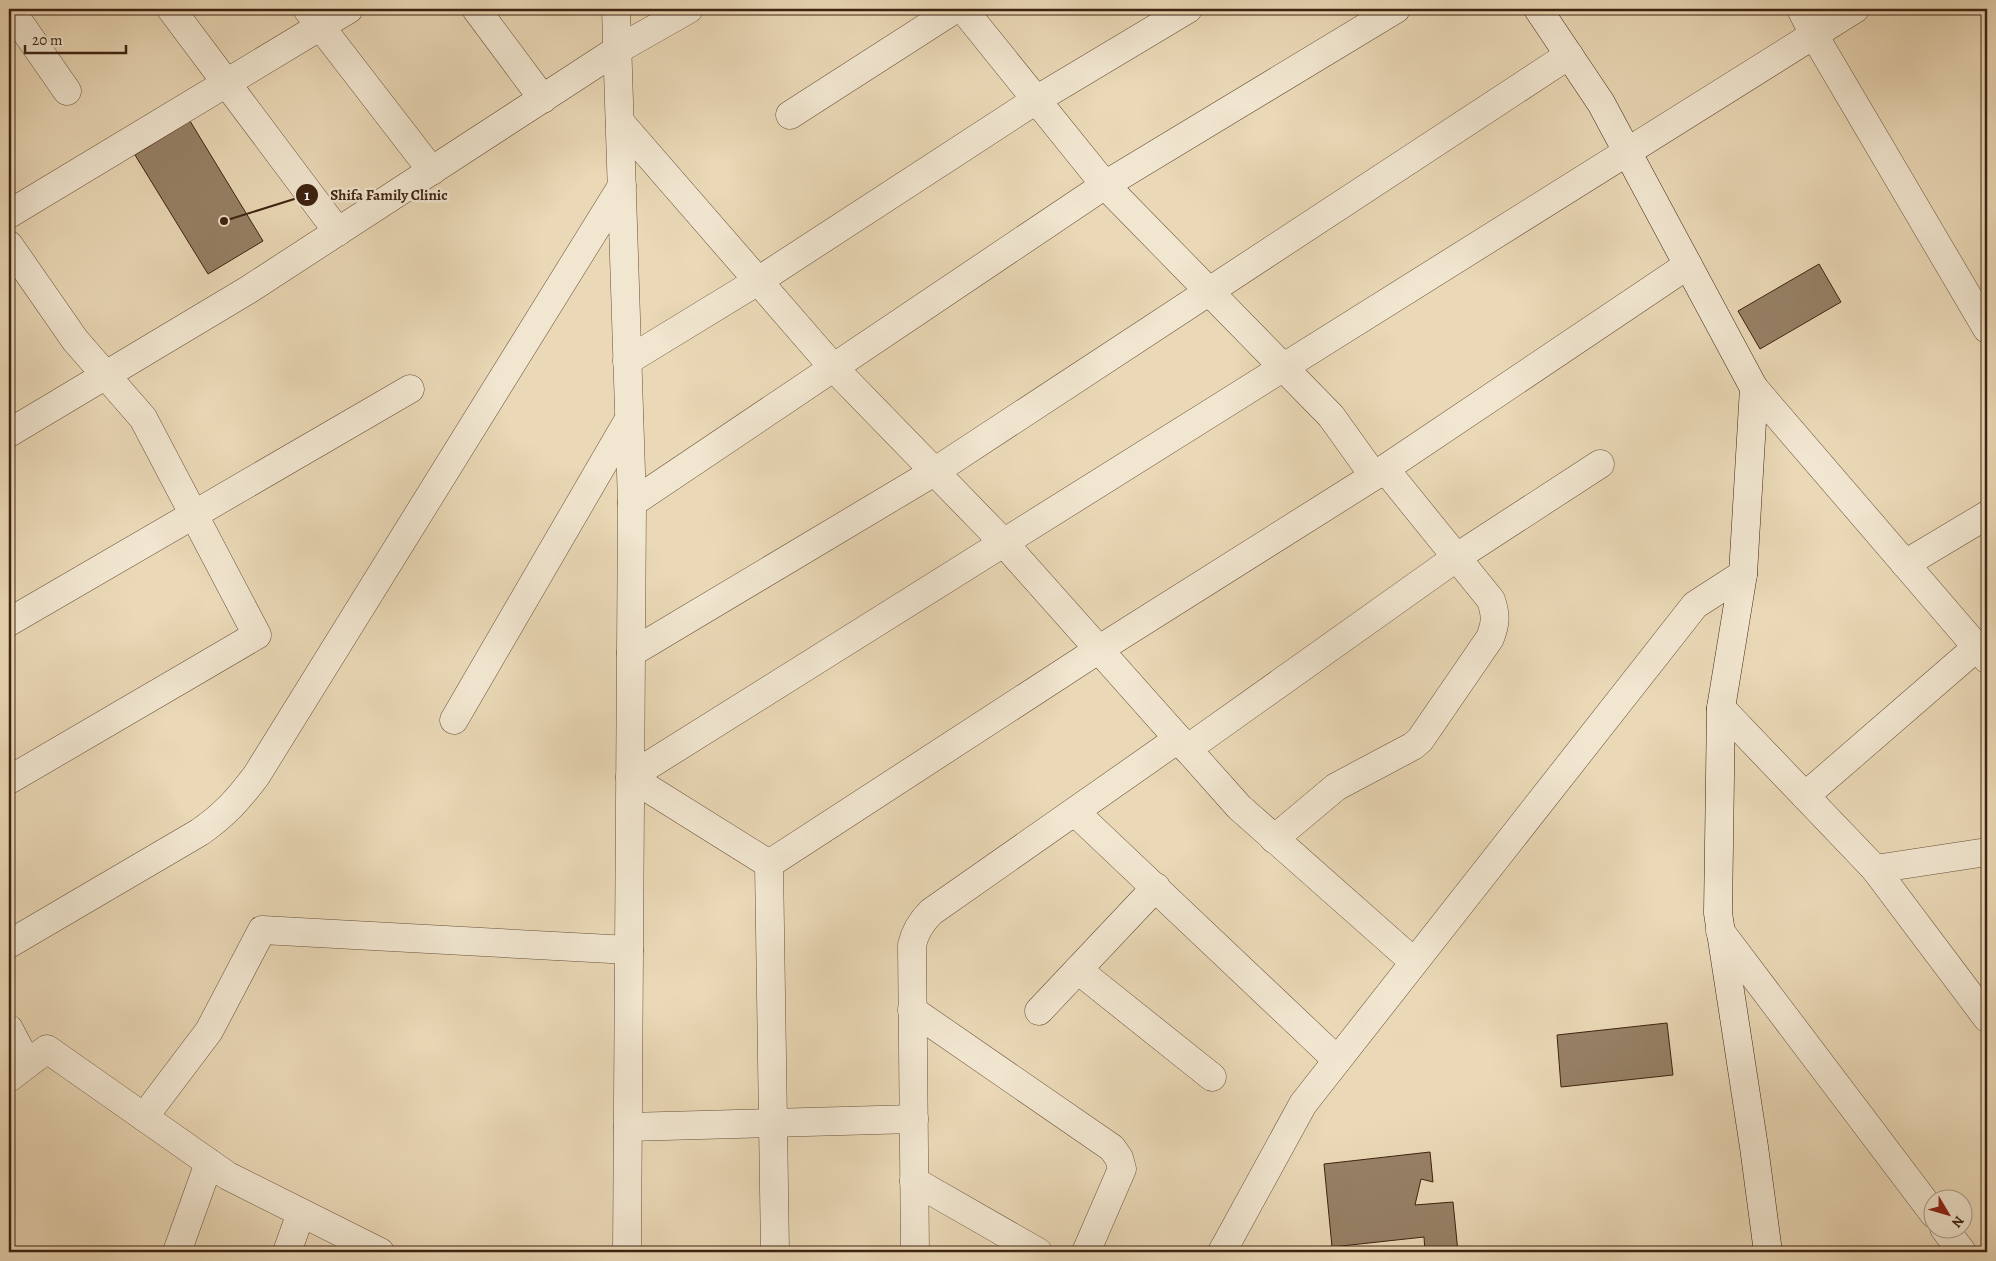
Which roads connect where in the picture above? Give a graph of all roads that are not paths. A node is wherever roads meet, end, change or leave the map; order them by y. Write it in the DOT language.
graph roads {
  1 [pos="10,9"];
  2 [pos="171,9"];
  3 [pos="349,9"];
  4 [pos="476,9"];
  5 [pos="616,9"];
  6 [pos="689,9"];
  7 [pos="955,9"];
  8 [pos="963,9"];
  9 [pos="1188,9"];
  10 [pos="1396,9"];
  11 [pos="1538,9"];
  12 [pos="1801,9"];
  13 [pos="1855,9"];
  14 [pos="314,17"];
  15 [pos="1814,35"];
  16 [pos="617,50"];
  17 [pos="1568,55"];
  18 [pos="226,82"];
  19 [pos="67,91"];
  20 [pos="543,99"];
  21 [pos="1036,100"];
  22 [pos="790,115"];
  23 [pos="620,122"];
  24 [pos="1628,152"];
  25 [pos="432,171"];
  26 [pos="1105,185"];
  27 [pos="622,186"];
  28 [pos="9,214"];
  29 [pos="338,232"];
  30 [pos="9,244"];
  31 [pos="1688,265"];
  32 [pos="758,281"];
  33 [pos="1210,292"];
  34 [pos="1987,329"];
  35 [pos="627,360"];
  36 [pos="832,366"];
  37 [pos="1283,367"];
  38 [pos="105,376"];
  39 [pos="1754,388"];
  40 [pos="410,389"];
  41 [pos="629,419"];
  42 [pos="9,433"];
  43 [pos="1600,464"];
  44 [pos="934,472"];
  45 [pos="1379,473"];
  46 [pos="632,502"];
  47 [pos="1987,514"];
  48 [pos="194,515"];
  49 [pos="1004,543"];
  50 [pos="1457,557"];
  51 [pos="1905,564"];
  52 [pos="1743,574"];
  53 [pos="9,622"];
  54 [pos="1098,650"];
  55 [pos="631,653"];
  56 [pos="1982,653"];
  57 [pos="1721,708"];
  58 [pos="454,720"];
  59 [pos="1182,744"];
  60 [pos="630,777"];
  61 [pos="9,780"];
  62 [pos="1805,796"];
  63 [pos="1075,812"];
  64 [pos="1274,839"];
  65 [pos="1987,852"];
  66 [pos="769,864"];
  67 [pos="1875,869"];
  68 [pos="1156,888"];
  69 [pos="1720,931"];
  70 [pos="9,944"];
  71 [pos="629,950"];
  72 [pos="1414,962"];
  73 [pos="1078,970"];
  74 [pos="912,1010"];
  75 [pos="1039,1011"];
  76 [pos="1987,1018"];
  77 [pos="9,1030"];
  78 [pos="1337,1060"];
  79 [pos="18,1071"];
  80 [pos="1212,1077"];
  81 [pos="144,1118"];
  82 [pos="914,1119"];
  83 [pos="774,1123"];
  84 [pos="628,1127"];
  85 [pos="209,1163"];
  86 [pos="914,1181"];
  87 [pos="1924,1201"];
  88 [pos="302,1213"];
  89 [pos="1952,1238"];
  90 [pos="177,1252"];
  91 [pos="287,1252"];
  92 [pos="380,1252"];
  93 [pos="627,1252"];
  94 [pos="776,1252"];
  95 [pos="915,1252"];
  96 [pos="1038,1252"];
  97 [pos="1086,1252"];
  98 [pos="1222,1252"];
  99 [pos="1768,1252"];
  100 [pos="1962,1252"];
  1 -- 19 [label="street"];
  2 -- 18 [label="street"];
  3 -- 14 [label="street"];
  4 -- 20 [label="street"];
  5 -- 16 [label="street"];
  6 -- 16 [label="street"];
  7 -- 22 [label="street"];
  8 -- 21 [label="street"];
  9 -- 21 [label="street"];
  10 -- 26 [label="street"];
  11 -- 17 [label="street"];
  12 -- 15 [label="street"];
  13 -- 15 [label="street"];
  14 -- 18 [label="street"];
  14 -- 25 [label="street"];
  15 -- 24 [label="street"];
  15 -- 34 [label="street"];
  16 -- 20 [label="street"];
  16 -- 23 [label="street"];
  17 -- 24 [label="street"];
  17 -- 33 [label="street"];
  18 -- 28 [label="street"];
  18 -- 29 [label="street"];
  20 -- 25 [label="street"];
  21 -- 26 [label="street"];
  21 -- 32 [label="street"];
  23 -- 27 [label="street"];
  23 -- 32 [label="street"];
  24 -- 31 [label="street"];
  24 -- 37 [label="street"];
  25 -- 29 [label="street"];
  26 -- 33 [label="street"];
  26 -- 36 [label="street"];
  27 -- 35 [label="street"];
  27 -- 70 [label="street"];
  29 -- 38 [label="street"];
  30 -- 38 [label="street"];
  31 -- 39 [label="street"];
  31 -- 45 [label="street"];
  32 -- 35 [label="street"];
  32 -- 36 [label="street"];
  33 -- 37 [label="street"];
  33 -- 44 [label="street"];
  35 -- 41 [label="street"];
  36 -- 44 [label="street"];
  36 -- 46 [label="street"];
  37 -- 45 [label="street"];
  37 -- 49 [label="street"];
  38 -- 42 [label="street"];
  38 -- 48 [label="street"];
  39 -- 51 [label="street"];
  39 -- 52 [label="street"];
  40 -- 48 [label="street"];
  41 -- 46 [label="street"];
  41 -- 58 [label="street"];
  43 -- 50 [label="street"];
  44 -- 49 [label="street"];
  44 -- 55 [label="street"];
  45 -- 50 [label="street"];
  45 -- 54 [label="street"];
  46 -- 55 [label="street"];
  47 -- 51 [label="street"];
  48 -- 53 [label="street"];
  48 -- 61 [label="street"];
  49 -- 54 [label="street"];
  49 -- 60 [label="street"];
  50 -- 59 [label="street"];
  50 -- 64 [label="street"];
  51 -- 56 [label="street"];
  52 -- 57 [label="street"];
  52 -- 72 [label="street"];
  54 -- 59 [label="street"];
  54 -- 66 [label="street"];
  55 -- 60 [label="street"];
  56 -- 62 [label="street"];
  57 -- 62 [label="street"];
  57 -- 69 [label="street"];
  59 -- 63 [label="street"];
  59 -- 64 [label="street"];
  60 -- 66 [label="street"];
  60 -- 71 [label="street"];
  62 -- 67 [label="street"];
  63 -- 68 [label="street"];
  63 -- 74 [label="street"];
  64 -- 72 [label="street"];
  65 -- 67 [label="street"];
  66 -- 83 [label="street"];
  67 -- 76 [label="street"];
  68 -- 73 [label="street"];
  68 -- 78 [label="street"];
  69 -- 87 [label="street"];
  69 -- 99 [label="street"];
  71 -- 81 [label="street"];
  71 -- 84 [label="street"];
  72 -- 78 [label="street"];
  73 -- 75 [label="street"];
  73 -- 80 [label="street"];
  74 -- 82 [label="street"];
  74 -- 97 [label="street"];
  77 -- 79 [label="street"];
  78 -- 98 [label="street"];
  79 -- 81 [label="street"];
  81 -- 85 [label="street"];
  82 -- 83 [label="street"];
  82 -- 86 [label="street"];
  83 -- 84 [label="street"];
  83 -- 94 [label="street"];
  84 -- 93 [label="street"];
  85 -- 88 [label="street"];
  85 -- 90 [label="street"];
  86 -- 95 [label="street"];
  86 -- 96 [label="street"];
  88 -- 91 [label="street"];
  88 -- 92 [label="street"];
  89 -- 100 [label="street"];
}
